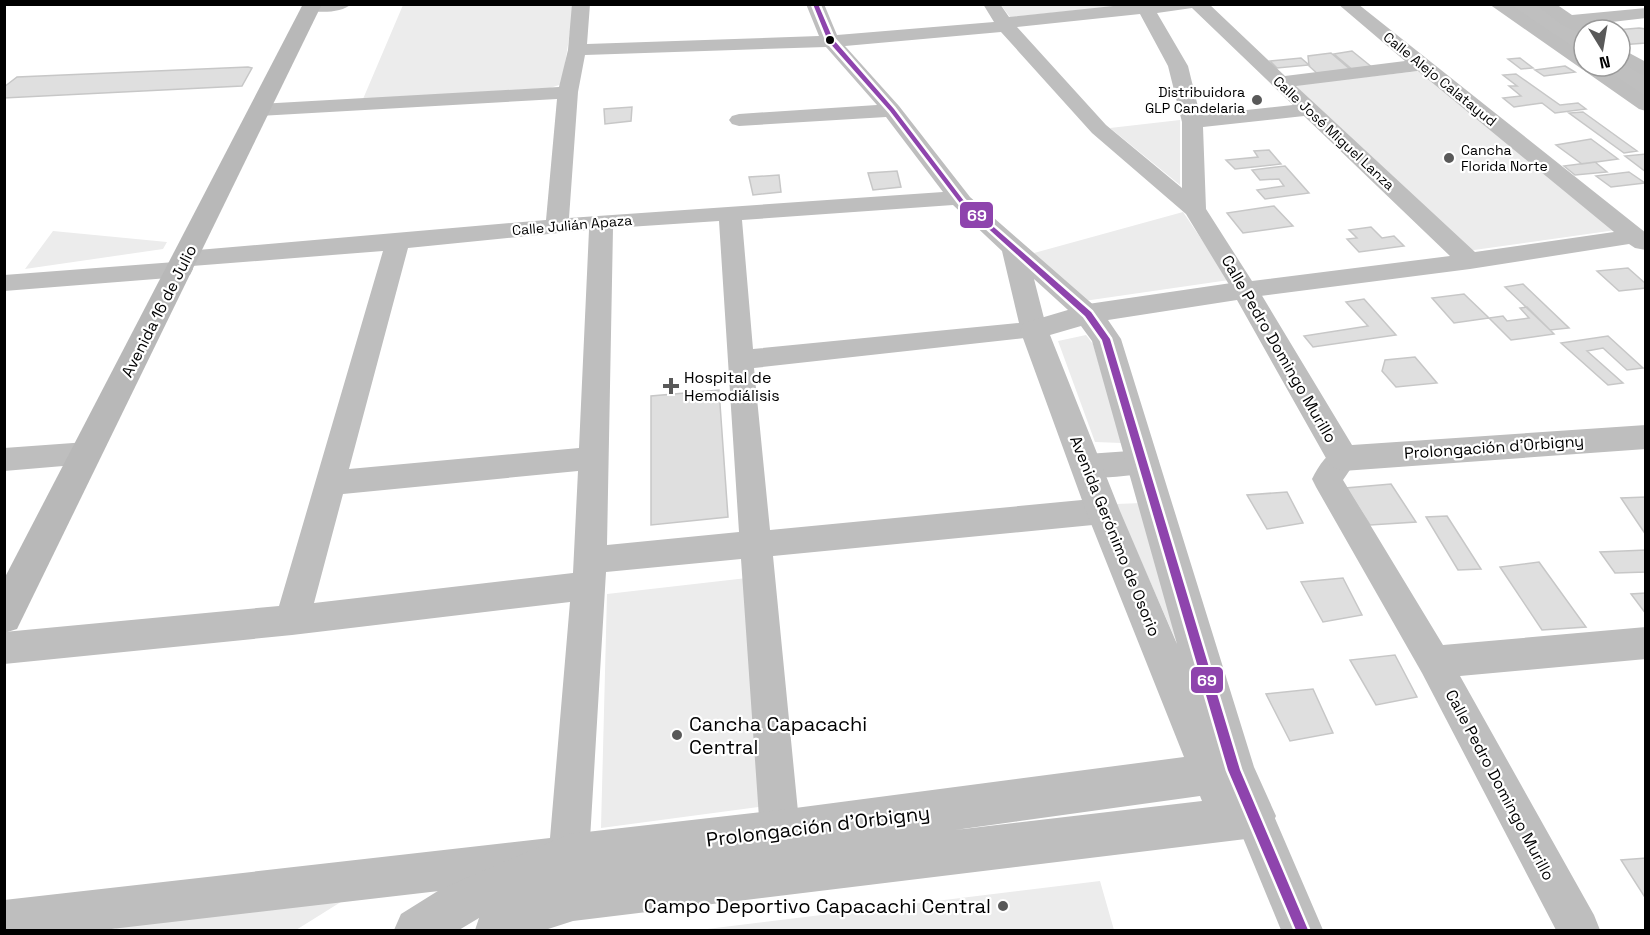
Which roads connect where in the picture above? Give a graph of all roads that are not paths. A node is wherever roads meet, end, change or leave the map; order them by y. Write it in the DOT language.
graph roads {
  1 [pos="343,4"];
  2 [pos="580,4"];
  3 [pos="815,4"];
  4 [pos="991,4"];
  5 [pos="1188,4"];
  6 [pos="1198,4"];
  7 [pos="1346,4"];
  8 [pos="1497,4"];
  9 [pos="1543,4"];
  10 [pos="313,5"];
  11 [pos="1146,9"];
  12 [pos="1646,13"];
  13 [pos="1568,21"];
  14 [pos="845,22"];
  15 [pos="1005,24"];
  16 [pos="1572,24"];
  17 [pos="830,40"];
  18 [pos="853,40"];
  19 [pos="577,50"];
  20 [pos="1572,55"];
  21 [pos="1632,62"];
  22 [pos="1423,65"];
  23 [pos="1646,71"];
  24 [pos="1606,78"];
  25 [pos="1281,82"];
  26 [pos="568,92"];
  27 [pos="1646,105"];
  28 [pos="1309,109"];
  29 [pos="259,110"];
  30 [pos="892,110"];
  31 [pos="739,120"];
  32 [pos="1192,122"];
  33 [pos="958,198"];
  34 [pos="1194,209"];
  35 [pos="730,213"];
  36 [pos="601,222"];
  37 [pos="557,225"];
  38 [pos="1636,232"];
  39 [pos="398,242"];
  40 [pos="1014,249"];
  41 [pos="1470,261"];
  42 [pos="183,264"];
  43 [pos="4,283"];
  44 [pos="1245,290"];
  45 [pos="1088,314"];
  46 [pos="1034,330"];
  47 [pos="740,360"];
  48 [pos="1646,436"];
  49 [pos="87,453"];
  50 [pos="594,458"];
  51 [pos="1343,458"];
  52 [pos="4,460"];
  53 [pos="1144,462"];
  54 [pos="1087,466"];
  55 [pos="330,483"];
  56 [pos="1103,511"];
  57 [pos="757,546"];
  58 [pos="588,573"];
  59 [pos="4,616"];
  60 [pos="292,620"];
  61 [pos="1646,643"];
  62 [pos="4,648"];
  63 [pos="1434,662"];
  64 [pos="1223,772"];
  65 [pos="1242,817"];
  66 [pos="780,832"];
  67 [pos="569,856"];
  68 [pos="4,921"];
  69 [pos="417,930"];
  70 [pos="498,930"];
  71 [pos="1302,930"];
  72 [pos="1579,930"];
  1 -- 10 [label="street"];
  2 -- 19 [label="street"];
  3 -- 17 [label="street, Avenida Gerónimo de Osorio"];
  4 -- 15 [label="street, Calle Pedro Domingo Murillo"];
  5 -- 11 [label="street"];
  6 -- 25 [label="street, Calle José Miguel Lanza"];
  7 -- 22 [label="street, Calle Alejo Calatayud"];
  8 -- 20 [label="street"];
  9 -- 13 [label="street"];
  10 -- 29 [label="main road, Avenida 16 de Julio"];
  11 -- 15 [label="street"];
  11 -- 32 [label="street"];
  12 -- 13 [label="street"];
  13 -- 16 [label="street"];
  14 -- 18 [label="street, Avenida Gerónimo de Osorio"];
  15 -- 18 [label="street"];
  15 -- 34 [label="street, Calle Pedro Domingo Murillo"];
  17 -- 18 [label="street"];
  17 -- 19 [label="street"];
  17 -- 30 [label="street, Avenida Gerónimo de Osorio"];
  18 -- 30 [label="street, Avenida Gerónimo de Osorio"];
  19 -- 26 [label="street"];
  21 -- 23 [label="street"];
  22 -- 25 [label="street"];
  22 -- 38 [label="street, Calle Alejo Calatayud"];
  24 -- 27 [label="street"];
  25 -- 28 [label="street, Calle José Miguel Lanza"];
  26 -- 29 [label="street"];
  26 -- 37 [label="street"];
  28 -- 32 [label="street"];
  28 -- 41 [label="street, Calle José Miguel Lanza"];
  29 -- 42 [label="main road, Avenida 16 de Julio"];
  30 -- 31 [label="street"];
  30 -- 33 [label="street, Avenida Gerónimo de Osorio"];
  32 -- 34 [label="street"];
  33 -- 35 [label="street, Calle Julián Apaza"];
  33 -- 40 [label="street, Avenida Gerónimo de Osorio"];
  34 -- 44 [label="street, Calle Pedro Domingo Murillo"];
  35 -- 36 [label="street, Calle Julián Apaza"];
  35 -- 47 [label="street"];
  36 -- 37 [label="street, Calle Julián Apaza"];
  36 -- 50 [label="street"];
  37 -- 39 [label="street, Calle Julián Apaza"];
  38 -- 41 [label="street"];
  39 -- 42 [label="street, Calle Julián Apaza"];
  39 -- 55 [label="street"];
  40 -- 45 [label="street, Avenida Gerónimo de Osorio"];
  40 -- 46 [label="street, Avenida Gerónimo de Osorio"];
  41 -- 44 [label="street"];
  42 -- 43 [label="street, Calle Julián Apaza"];
  42 -- 49 [label="main road, Avenida 16 de Julio"];
  44 -- 45 [label="street"];
  44 -- 51 [label="street, Calle Pedro Domingo Murillo"];
  45 -- 46 [label="street"];
  45 -- 53 [label="street, Avenida Gerónimo de Osorio"];
  46 -- 47 [label="street"];
  46 -- 54 [label="street, Avenida Gerónimo de Osorio"];
  47 -- 57 [label="street"];
  48 -- 51 [label="street, Prolongación d'Orbigny"];
  49 -- 52 [label="street"];
  49 -- 59 [label="main road, Avenida 16 de Julio"];
  50 -- 55 [label="street"];
  50 -- 58 [label="street"];
  51 -- 63 [label="street, Calle Pedro Domingo Murillo"];
  53 -- 54 [label="street"];
  53 -- 64 [label="street, Avenida Gerónimo de Osorio"];
  54 -- 56 [label="street, Avenida Gerónimo de Osorio"];
  55 -- 60 [label="street"];
  56 -- 57 [label="street"];
  56 -- 64 [label="street, Avenida Gerónimo de Osorio"];
  57 -- 58 [label="street"];
  57 -- 66 [label="street"];
  58 -- 60 [label="street"];
  58 -- 67 [label="street"];
  60 -- 62 [label="street"];
  61 -- 63 [label="street"];
  63 -- 72 [label="street, Calle Pedro Domingo Murillo"];
  64 -- 65 [label="street, Avenida Gerónimo de Osorio"];
  64 -- 66 [label="street, Prolongación d'Orbigny"];
  65 -- 70 [label="street"];
  65 -- 71 [label="street, Avenida Gerónimo de Osorio"];
  66 -- 67 [label="street, Prolongación d'Orbigny"];
  67 -- 68 [label="street"];
  67 -- 69 [label="street, Prolongación d'Orbigny"];
}
